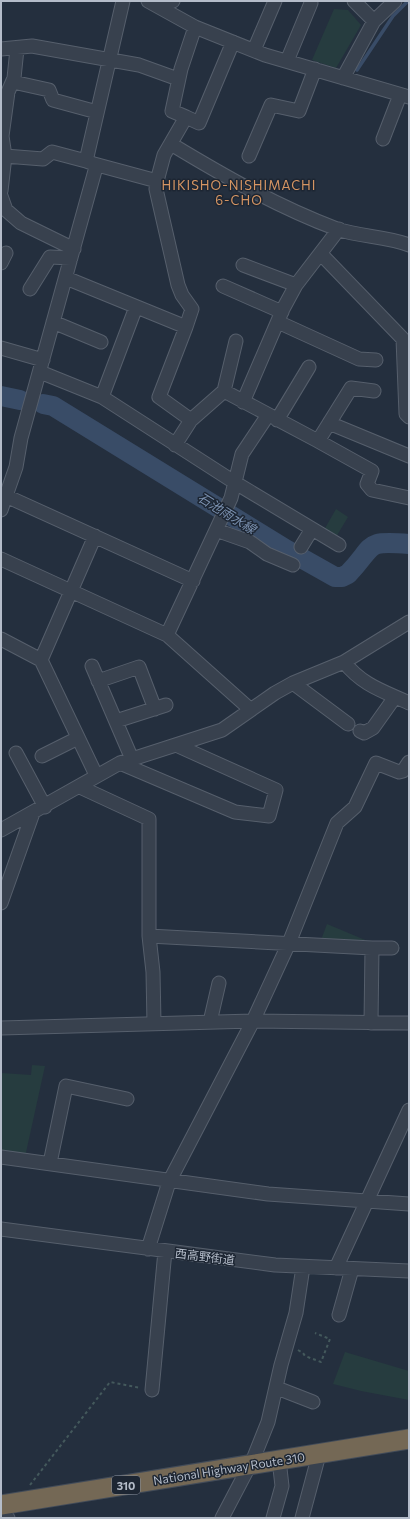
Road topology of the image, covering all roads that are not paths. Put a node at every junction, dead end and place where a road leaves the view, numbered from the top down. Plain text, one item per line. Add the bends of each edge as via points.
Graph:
1 (123, 1) edge
2 (174, 1) edge
3 (275, 1) edge
4 (354, 1) edge
5 (395, 1) edge
6 (311, 3) dead end
7 (154, 4) edge
8 (374, 21) junction
9 (195, 27) junction
10 (233, 42) junction
11 (1, 49) edge
12 (17, 49) junction
13 (254, 50) junction
14 (110, 60) junction
15 (287, 61) junction
16 (316, 70) junction
17 (343, 78) junction
18 (178, 79) junction
19 (13, 80) junction
20 (405, 96) edge
21 (97, 112) junction
22 (186, 117) junction
23 (383, 139) dead end
24 (171, 144) junction
25 (4, 156) junction
26 (249, 156) dead end
27 (90, 162) junction
28 (157, 181) junction
29 (1, 191) edge
30 (1, 196) edge
31 (339, 229) junction
32 (409, 245) edge
33 (72, 254) junction
34 (321, 254) junction
35 (242, 264) dead end
36 (66, 278) junction
37 (296, 285) junction
38 (223, 286) dead end
39 (30, 290) dead end
40 (136, 307) junction
41 (280, 317) junction
42 (53, 322) junction
43 (186, 327) junction
44 (236, 341) dead end
45 (101, 342) dead end
46 (1, 348) edge
47 (407, 355) edge
48 (376, 360) dead end
49 (41, 366) junction
50 (309, 366) dead end
51 (224, 391) junction
52 (374, 391) dead end
53 (407, 393) edge
54 (102, 397) junction
55 (243, 402) junction
56 (409, 417) edge
57 (273, 418) junction
58 (191, 420) junction
59 (329, 423) junction
60 (318, 441) junction
61 (175, 445) junction
62 (409, 456) edge
63 (234, 482) junction
64 (4, 492) edge
65 (409, 498) edge
66 (1, 510) edge
67 (312, 529) junction
68 (216, 530) junction
69 (95, 536) junction
70 (340, 545) dead end
71 (301, 547) dead end
72 (1, 559) edge
73 (293, 565) dead end
74 (193, 581) junction
75 (72, 591) junction
76 (409, 622) edge
77 (167, 635) junction
78 (1, 640) edge
79 (41, 660) junction
80 (344, 662) junction
81 (92, 666) dead end
82 (98, 681) junction
83 (293, 683) junction
84 (395, 697) junction
85 (409, 703) edge
86 (251, 710) junction
87 (116, 721) junction
88 (348, 724) dead end
89 (360, 731) dead end
90 (78, 738) junction
91 (176, 745) junction
92 (16, 753) dead end
93 (42, 756) dead end
94 (126, 761) junction
95 (409, 762) edge
96 (96, 775) junction
97 (80, 787) junction
98 (39, 810) junction
99 (1, 830) edge
100 (1, 903) edge
101 (149, 936) junction
102 (288, 943) junction
103 (372, 948) junction
104 (392, 948) dead end
105 (220, 983) dead end
106 (253, 1021) junction
107 (210, 1022) junction
108 (154, 1023) junction
109 (371, 1023) junction
110 (409, 1023) edge
111 (1, 1028) edge
112 (127, 1099) dead end
113 (409, 1110) edge
114 (1, 1157) edge
115 (50, 1163) junction
116 (169, 1182) junction
117 (366, 1202) junction
118 (409, 1204) edge
119 (1, 1229) edge
120 (148, 1249) junction
121 (165, 1251) junction
122 (303, 1267) junction
123 (336, 1268) junction
124 (352, 1269) junction
125 (409, 1271) edge
126 (339, 1315) dead end
127 (276, 1389) junction
128 (152, 1390) road end
129 (313, 1402) dead end
130 (409, 1439) edge
131 (317, 1454) junction
132 (279, 1460) junction
133 (250, 1465) junction
134 (9, 1508) edge
135 (1, 1514) edge
136 (222, 1518) edge
137 (273, 1518) edge
138 (302, 1518) edge

1 - 14 street
2 - 7 street
3 - 13 street
4 - 8 street
5 - 8 street
6 - 15 street
7 - 9 street
8 - 17 street
9 - 10 street
9 - 18 street
10 - 13 street
10 - 22 street via 199,123
11 - 12 street
12 - 14 street via 32,46
12 - 19 street
13 - 15 street
14 - 18 street via 139,65
14 - 21 street
15 - 16 street
16 - 17 street
16 - 26 street via 299,111 271,105
17 - 20 street
18 - 22 street via 172,111
19 - 21 street via 49,90 53,100
19 - 25 street via 8,92 2,136
20 - 23 street
21 - 27 street
22 - 24 street
24 - 28 street via 164,155
24 - 31 street via 234,181
25 - 27 street via 43,159 52,152
25 - 29 street
27 - 28 street
27 - 33 street via 96,168
28 - 43 street via 156,189 178,285 192,309
30 - 33 street via 6,210 21,223
31 - 32 street
31 - 34 street
33 - 36 street
33 - 39 street via 50,257
34 - 37 street
34 - 47 street via 404,339
35 - 37 street
36 - 40 street
36 - 42 street
37 - 41 street
38 - 41 street
40 - 43 street
40 - 54 street
41 - 48 street via 359,359
41 - 55 street
42 - 45 street
42 - 49 street
43 - 58 street via 159,397
44 - 51 street
46 - 49 street
47 - 53 street
49 - 54 street
49 - 64 street via 21,438 16,467
50 - 57 street
51 - 55 street
51 - 58 street
52 - 59 street via 351,388
53 - 56 street via 406,414
54 - 61 street
55 - 57 street
57 - 60 street
57 - 63 street via 242,454
58 - 61 street
59 - 60 street
59 - 62 street
60 - 65 street via 372,471 367,484 372,490
61 - 63 street
63 - 67 street
63 - 68 street via 231,498
64 - 66 street
64 - 69 street
67 - 70 street
67 - 71 street
68 - 73 street via 250,542 267,554
68 - 74 street
69 - 74 street
69 - 75 street
72 - 75 street
74 - 77 street
75 - 77 street
75 - 79 street
76 - 80 street
77 - 86 street
78 - 79 street
79 - 90 street
80 - 83 street
80 - 84 street via 351,672 372,687
81 - 82 street
82 - 87 street
82 - 87 street via 139,667 160,707
83 - 86 street
83 - 88 street
84 - 85 street
84 - 89 street via 373,728 364,733
86 - 91 street via 222,730
87 - 94 street
90 - 93 street
90 - 96 street
91 - 94 street
91 - 94 street via 276,790 269,816 235,812
92 - 98 street
94 - 96 street
95 - 102 street via 403,771 399,772 376,763 372,767 355,807 338,823
96 - 97 street
97 - 98 street
97 - 101 street via 149,819
98 - 99 street
98 - 100 street
101 - 102 street
101 - 108 street
102 - 103 street
102 - 106 street
103 - 104 street
103 - 109 street
105 - 107 street
106 - 107 street
106 - 109 street
106 - 116 street
107 - 108 street
108 - 111 street
109 - 110 street
112 - 115 street via 66,1086
113 - 117 street
114 - 115 street
115 - 116 street
116 - 117 street
116 - 120 street
117 - 118 street
117 - 123 street
119 - 120 street, 西高野街道
120 - 121 street, 西高野街道
121 - 122 street, 西高野街道
121 - 128 street
122 - 123 street, 西高野街道
122 - 127 street via 296,1313
123 - 124 street, 西高野街道
124 - 125 street, 西高野街道
124 - 126 street
127 - 129 street
127 - 133 street via 268,1422
130 - 131 highway, National Highway Route 310 / 310
131 - 132 highway, National Highway Route 310 / 310
131 - 138 street
132 - 133 highway, National Highway Route 310 / 310
132 - 137 street via 282,1486
133 - 134 highway, National Highway Route 310 / 310
133 - 136 street
134 - 135 street

